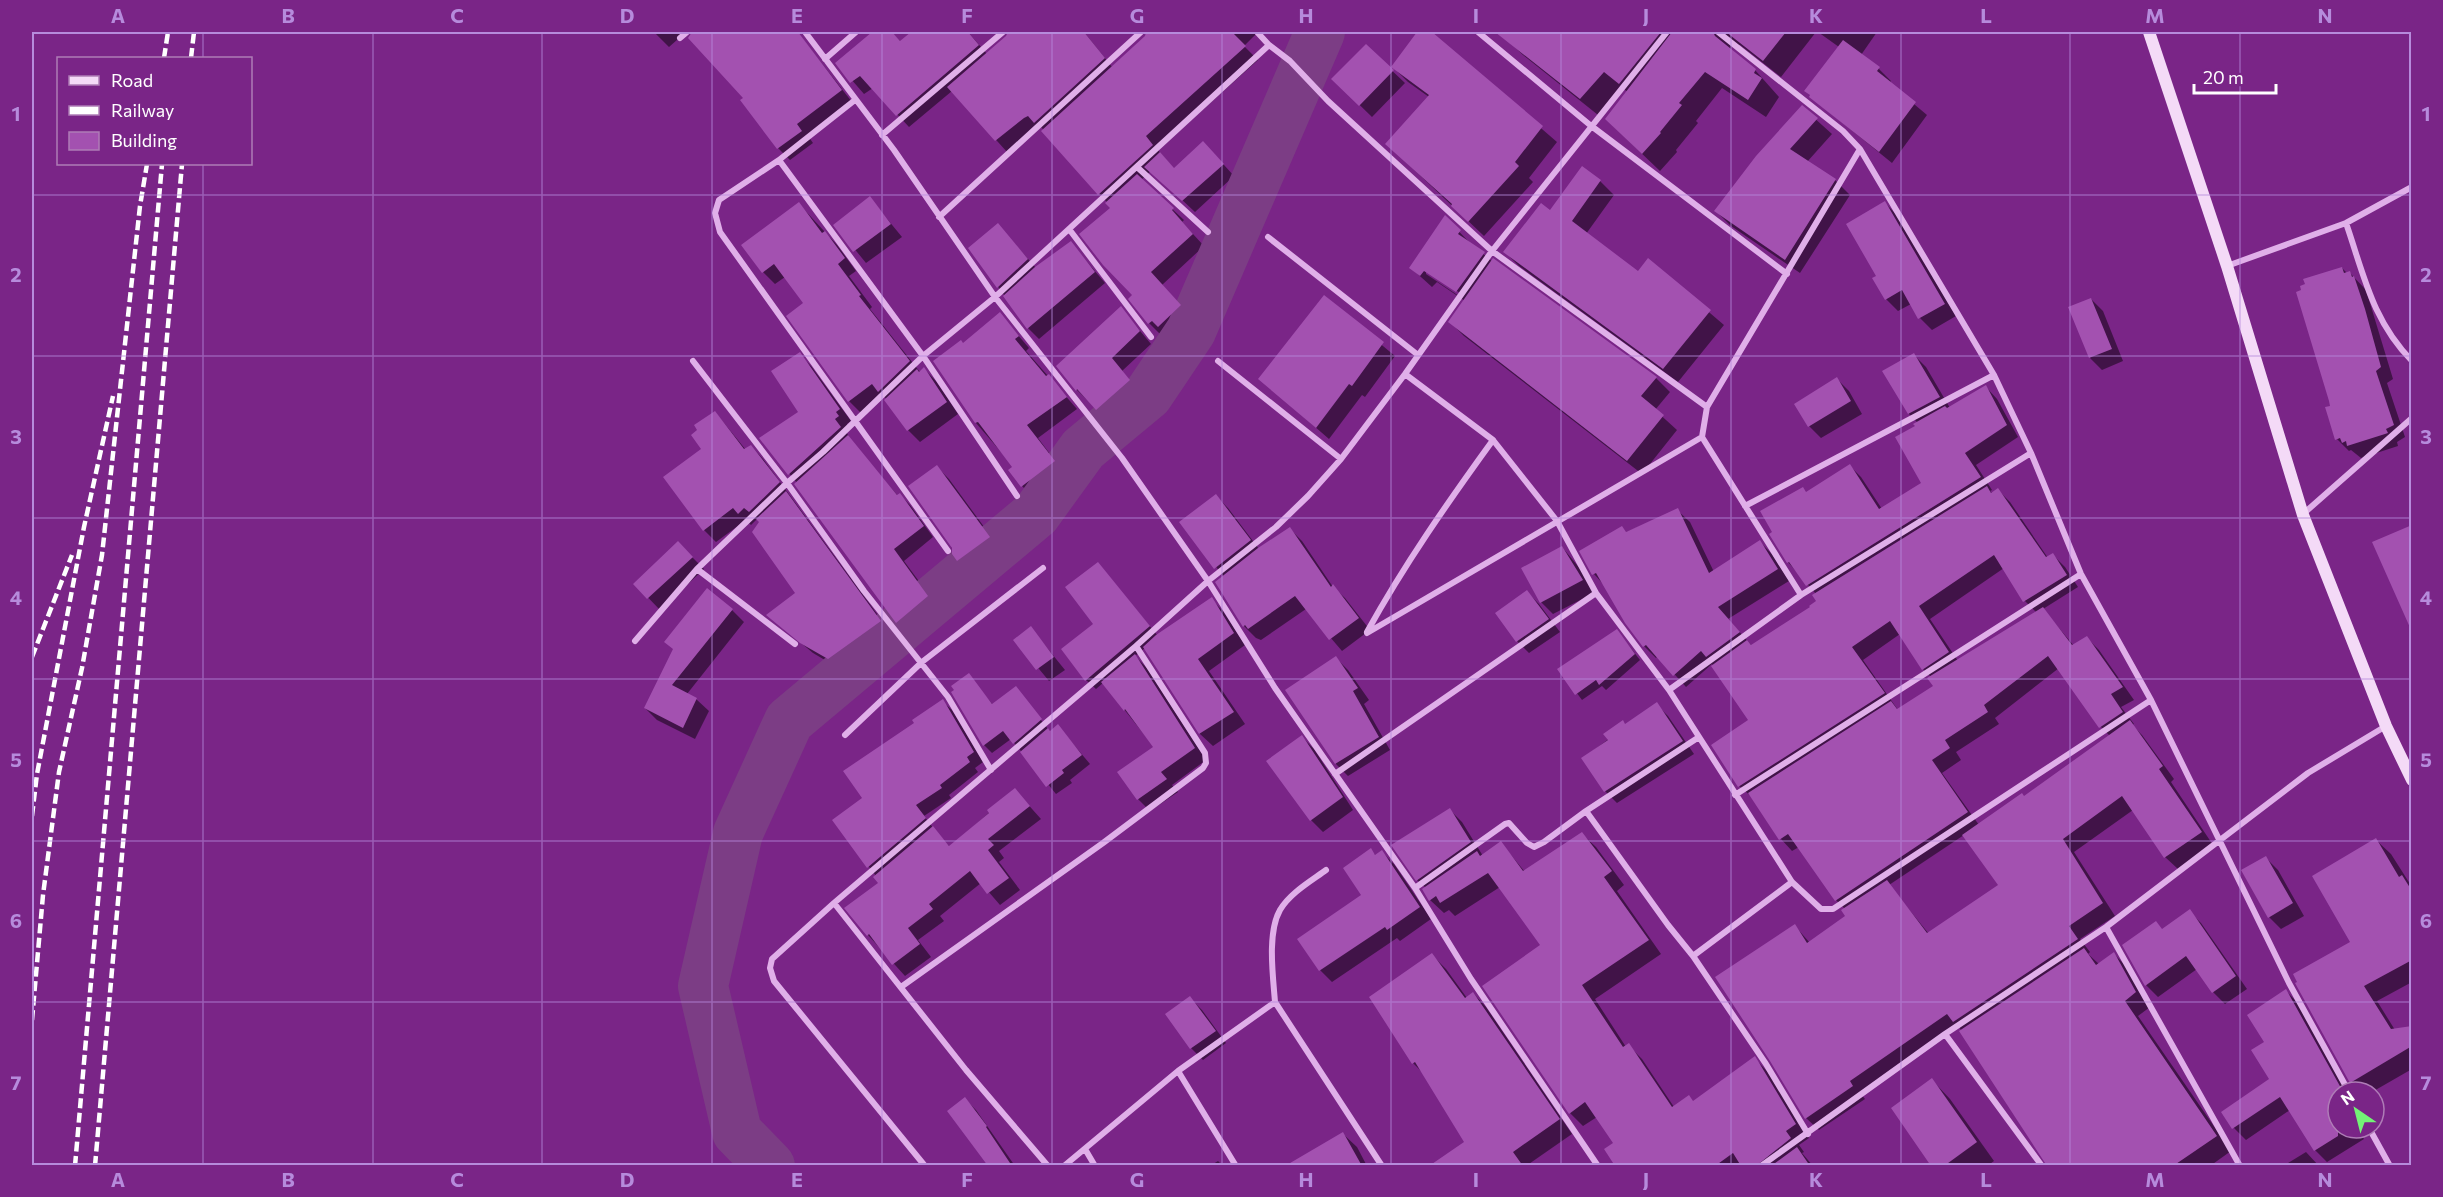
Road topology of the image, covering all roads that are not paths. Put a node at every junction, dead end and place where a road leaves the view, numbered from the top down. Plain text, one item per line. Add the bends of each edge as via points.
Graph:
1 (687, 32) edge
2 (805, 32) edge
3 (856, 32) edge
4 (1003, 32) edge
5 (1141, 32) edge
6 (1257, 32) edge
7 (1478, 32) edge
8 (1667, 32) edge
9 (1718, 32) edge
10 (2149, 32) edge
11 (680, 38) dead end
12 (1269, 45) junction
13 (825, 59) junction
14 (855, 100) junction
15 (1590, 125) junction
16 (882, 135) junction
17 (1860, 149) junction
18 (779, 160) junction
19 (1137, 167) junction
20 (2411, 187) edge
21 (939, 217) junction
22 (2346, 223) junction
23 (1069, 229) junction
24 (1208, 232) dead end
25 (1268, 237) dead end
26 (1492, 251) junction
27 (2227, 266) junction
28 (1787, 274) junction
29 (995, 297) junction
30 (1151, 337) dead end
31 (1418, 355) junction
32 (923, 356) junction
33 (693, 361) dead end
34 (1218, 361) dead end
35 (2412, 361) edge
36 (1405, 374) junction
37 (1994, 375) junction
38 (1707, 407) junction
39 (2412, 418) edge
40 (856, 420) junction
41 (1702, 437) junction
42 (1493, 440) junction
43 (2031, 453) junction
44 (1341, 459) junction
45 (786, 483) junction
46 (1017, 496) dead end
47 (1745, 506) junction
48 (2303, 514) junction
49 (1557, 521) junction
50 (948, 551) dead end
51 (1043, 568) dead end
52 (698, 569) junction
53 (2081, 574) junction
54 (1208, 581) junction
55 (1596, 593) junction
56 (1801, 595) junction
57 (635, 641) dead end
58 (795, 644) dead end
59 (1136, 646) junction
60 (922, 662) junction
61 (1669, 690) junction
62 (2151, 700) junction
63 (2386, 726) junction
64 (845, 735) dead end
65 (1699, 737) junction
66 (991, 770) junction
67 (1335, 774) junction
68 (2412, 780) edge
69 (1735, 795) junction
70 (1586, 811) junction
71 (2221, 841) junction
72 (1326, 870) dead end
73 (1792, 882) junction
74 (1415, 888) junction
75 (834, 903) junction
76 (2106, 927) junction
77 (1693, 956) junction
78 (901, 987) junction
79 (1275, 1002) junction
80 (1945, 1034) junction
81 (1178, 1071) junction
82 (2342, 1080) edge
83 (1808, 1134) junction
84 (2376, 1140) edge
85 (1085, 1149) junction
86 (925, 1166) edge
87 (1048, 1166) edge
88 (1064, 1166) edge
89 (1095, 1166) edge
90 (1236, 1166) edge
91 (1382, 1166) edge
92 (1598, 1166) edge
93 (1761, 1166) edge
94 (2042, 1166) edge
95 (2240, 1166) edge
96 (2390, 1166) edge

1 - 11 street
2 - 13 street
3 - 13 street
4 - 16 street
5 - 21 street
6 - 12 street
7 - 15 street
8 - 15 street
9 - 17 street via 1843,130
10 - 27 main road
12 - 19 street
12 - 26 street
13 - 14 street
14 - 16 street
14 - 18 street
15 - 26 street
15 - 28 street
16 - 21 street
17 - 28 street
17 - 37 street
18 - 32 street
18 - 40 street via 719,200 714,213 720,232
19 - 23 street
19 - 24 street
20 - 22 street
21 - 29 street
22 - 27 street
22 - 35 street via 2378,315 2394,343
23 - 29 street
23 - 30 street
25 - 31 street
26 - 31 street
26 - 38 street
27 - 48 main road
28 - 38 street
29 - 32 street
29 - 54 street via 1087,411
31 - 36 street
32 - 40 street
32 - 46 street
33 - 45 street
34 - 44 street
36 - 42 street
36 - 44 street
37 - 43 street
37 - 47 street
38 - 41 street
39 - 48 street
40 - 45 street
40 - 50 street
41 - 47 street
41 - 49 street
42 - 49 street
42 - 49 street via 1427,535 1367,633
43 - 53 street
43 - 56 street
44 - 54 street via 1276,527
45 - 52 street
45 - 60 street via 864,591
47 - 56 street
48 - 63 main road
49 - 55 street
51 - 60 street
52 - 57 street
52 - 58 street
53 - 62 street
53 - 69 street
54 - 59 street
54 - 67 street
55 - 61 street
55 - 67 street
56 - 61 street
59 - 66 street
59 - 78 street via 1205,753 1206,763 1200,772
60 - 64 street
60 - 66 street via 948,697
61 - 65 street
62 - 71 street
62 - 73 street via 1833,909 1821,909
63 - 68 main road
63 - 71 street via 2308,773
65 - 69 street
65 - 70 street
66 - 75 street
67 - 74 street
69 - 73 street
70 - 74 street via 1534,847 1509,823 1505,824
70 - 77 street
71 - 76 street
71 - 82 street via 2289,983
72 - 79 street via 1290,898 1276,919 1272,952
73 - 77 street
74 - 92 street via 1471,979
75 - 78 street
75 - 86 street via 772,960 774,981
76 - 80 street
76 - 95 street
77 - 83 street
78 - 87 street
79 - 81 street
79 - 91 street
80 - 83 street
80 - 94 street
81 - 85 street
81 - 90 street
83 - 93 street
84 - 96 street
85 - 88 street
85 - 89 street

